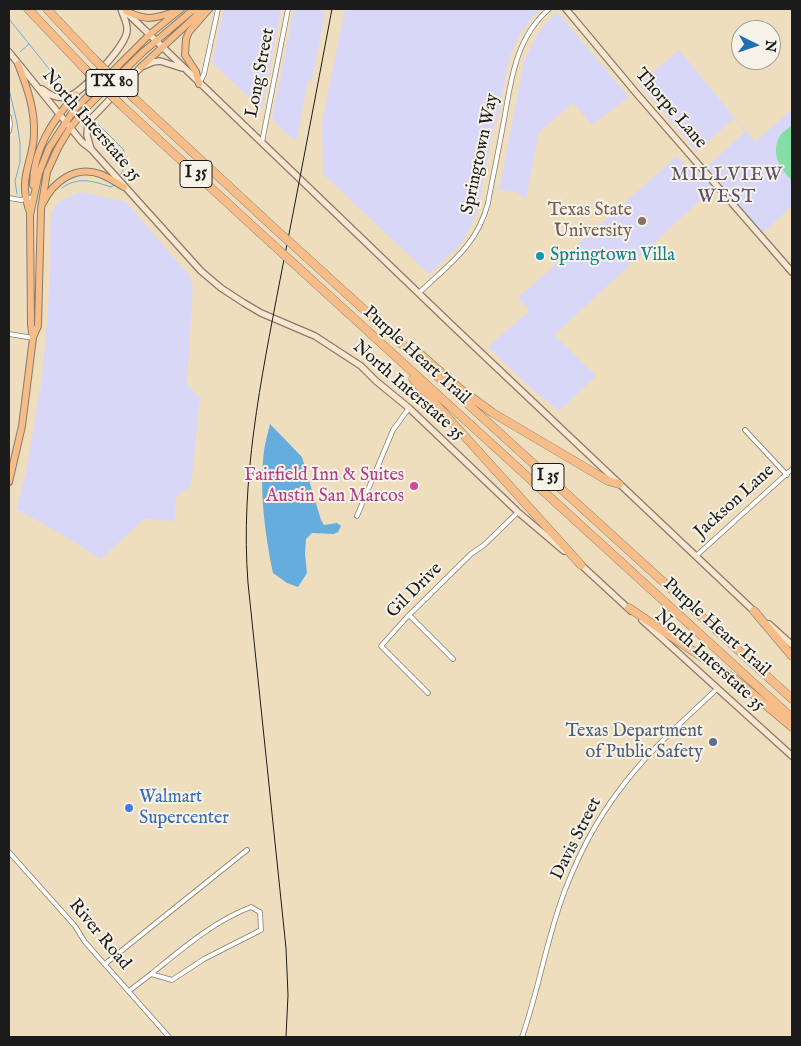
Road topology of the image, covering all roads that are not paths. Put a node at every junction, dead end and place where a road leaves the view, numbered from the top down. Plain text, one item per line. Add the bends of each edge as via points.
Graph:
1 (28, 9) edge
2 (47, 9) edge
3 (53, 9) edge
4 (180, 9) edge
5 (194, 9) edge
6 (201, 9) edge
7 (208, 9) edge
8 (218, 9) edge
9 (288, 9) edge
10 (549, 9) edge
11 (566, 9) edge
12 (123, 10) edge
13 (66, 30) junction
14 (150, 34) junction
15 (157, 40) junction
16 (163, 46) junction
17 (9, 52) edge
18 (18, 64) junction
19 (141, 67) junction
20 (184, 68) junction
21 (199, 84) junction
22 (36, 85) junction
23 (76, 94) junction
24 (59, 114) junction
25 (9, 117) edge
26 (65, 121) junction
27 (70, 128) junction
28 (9, 131) edge
29 (262, 142) junction
30 (91, 149) junction
31 (124, 188) junction
32 (34, 197) junction
33 (9, 198) edge
34 (26, 199) junction
35 (41, 209) junction
36 (30, 215) junction
37 (792, 272) edge
38 (40, 278) junction
39 (419, 293) junction
40 (376, 320) junction
41 (9, 334) edge
42 (33, 338) junction
43 (394, 356) junction
44 (409, 408) junction
45 (746, 430) dead end
46 (792, 470) edge
47 (787, 474) junction
48 (9, 482) edge
49 (619, 484) junction
50 (518, 512) junction
51 (357, 516) dead end
52 (696, 556) junction
53 (581, 565) junction
54 (629, 608) junction
55 (754, 611) junction
56 (409, 615) junction
57 (792, 646) edge
58 (792, 656) edge
59 (453, 659) dead end
60 (718, 688) junction
61 (428, 693) dead end
62 (792, 699) edge
63 (792, 718) edge
64 (792, 726) edge
65 (792, 756) edge
66 (247, 850) dead end
67 (9, 852) edge
68 (105, 964) junction
69 (151, 974) junction
70 (129, 991) junction
71 (169, 1037) edge
72 (522, 1037) edge

1 - 43 highway, Purple Heart Trail / I 35, bridge via 121,105
2 - 13 highway, Purple Heart Trail / I 35
3 - 13 highway
4 - 12 main road via 151,19
4 - 14 main road, TX 80
5 - 15 main road, TX 80
6 - 16 main road
7 - 21 main road via 186,39 185,54
8 - 21 street
9 - 29 street, Long Street
10 - 39 street, Springtown Way via 537,20 520,47 482,222 472,242
11 - 37 main road, Thorpe Lane
12 - 14 main road
12 - 23 main road via 128,30 119,51
13 - 40 highway, Purple Heart Trail / I 35, bridge via 136,100
14 - 15 main road
14 - 26 main road, TX 80
15 - 16 main road
15 - 27 main road, TX 80 via 89,105
16 - 19 main road
16 - 20 main road
17 - 18 main road, North Interstate 35
18 - 22 main road, North Interstate 35
18 - 34 main road via 34,119 33,146 25,182
19 - 20 main road via 160,61
19 - 30 main road via 88,122
20 - 21 main road
21 - 29 main road
22 - 23 main road via 58,98
22 - 24 main road, North Interstate 35
23 - 24 main road
24 - 26 main road, North Interstate 35
24 - 32 main road via 37,158
25 - 28 street
26 - 27 main road, North Interstate 35
26 - 32 main road, TX 80 via 42,162
27 - 30 main road, North Interstate 35
27 - 35 main road, TX 80 via 47,172
29 - 39 main road
30 - 31 main road, North Interstate 35
31 - 35 main road via 101,174 80,173 54,185
31 - 44 main road, North Interstate 35 via 201,271 221,288 261,313 315,336 344,354
32 - 34 street
32 - 36 main road, TX 80
32 - 38 main road
33 - 34 street
34 - 36 main road
35 - 38 main road, TX 80
36 - 42 main road, TX 80
38 - 42 main road, TX 80 via 38,326
39 - 49 main road
40 - 49 highway via 493,414 608,481
40 - 62 highway, Purple Heart Trail / I 35
41 - 42 street
42 - 48 main road, TX 80 via 22,426
43 - 53 highway
43 - 63 highway, Purple Heart Trail / I 35
44 - 50 main road, North Interstate 35
44 - 51 street via 393,430
45 - 47 street
46 - 47 street, Jackson Lane
47 - 52 street, Jackson Lane
49 - 52 main road
50 - 53 main road, North Interstate 35
50 - 56 street, Gil Drive
52 - 55 main road
53 - 54 main road, North Interstate 35
54 - 60 main road, North Interstate 35
54 - 64 highway via 731,676
55 - 57 main road
55 - 58 highway
56 - 59 street
56 - 61 street, Gil Drive via 381,646
60 - 65 main road, North Interstate 35
60 - 72 street, Davis Street via 647,756 598,821 566,885
66 - 68 street
67 - 68 street, River Road
68 - 70 street, River Road
69 - 69 street via 172,980 204,959 261,930 260,912 251,907 237,912
69 - 70 street
70 - 71 street, River Road

